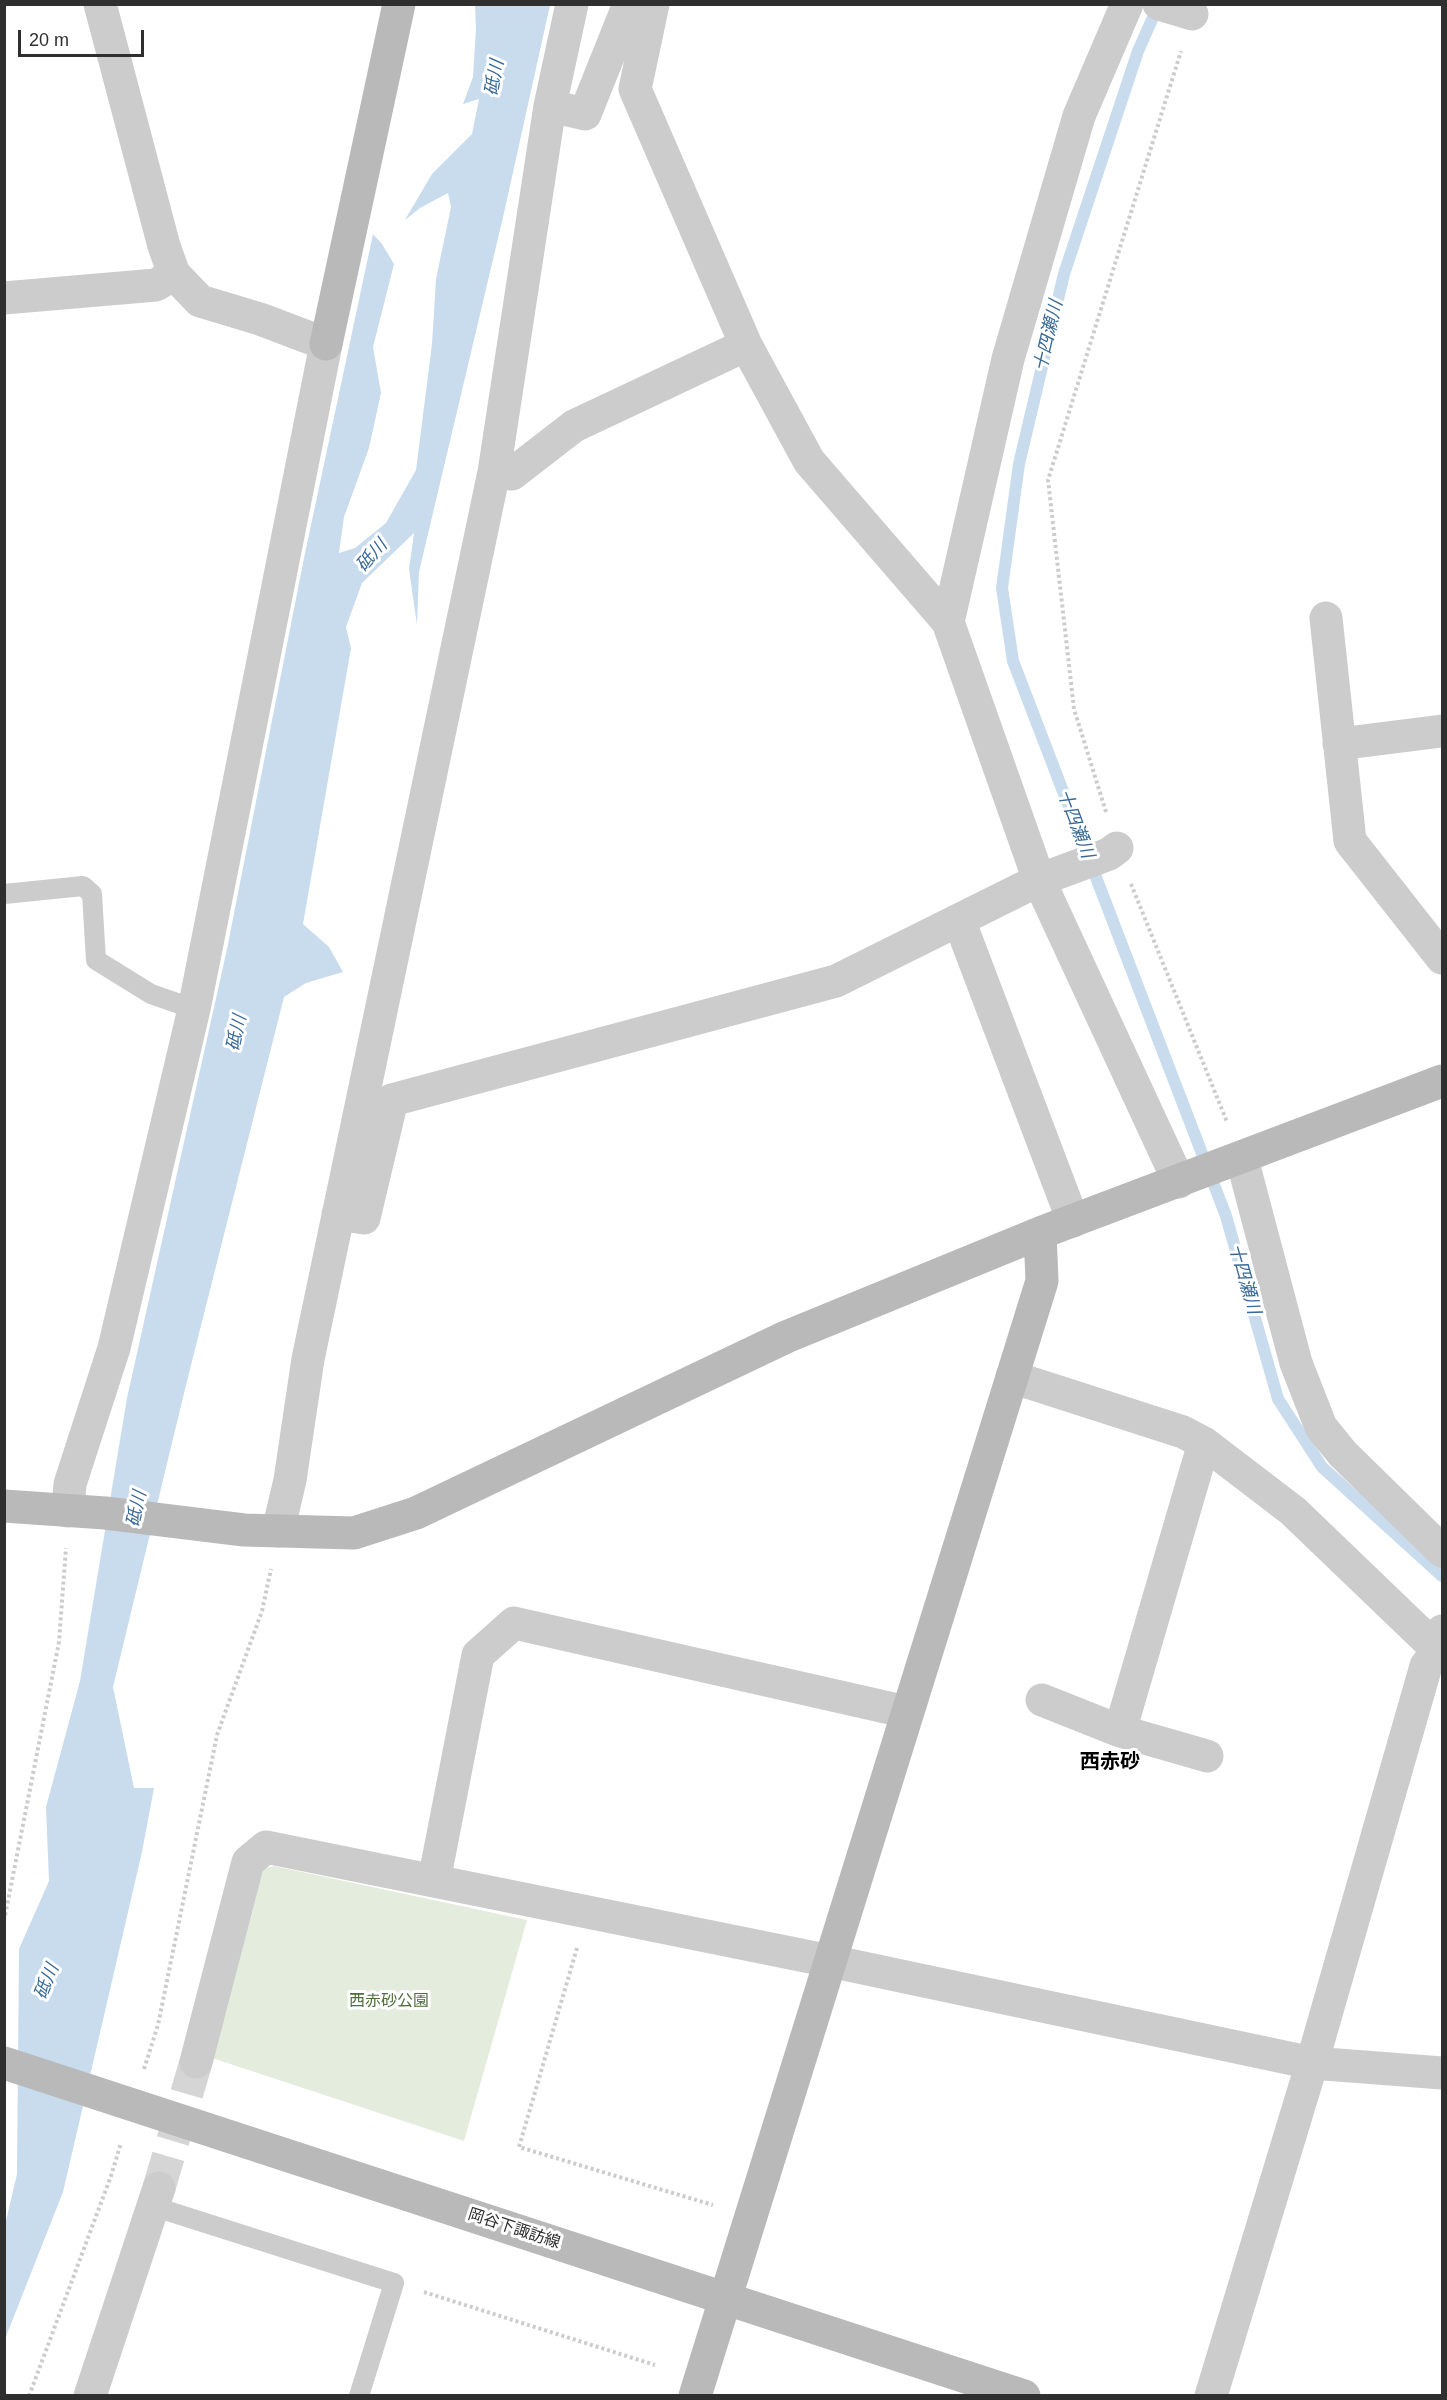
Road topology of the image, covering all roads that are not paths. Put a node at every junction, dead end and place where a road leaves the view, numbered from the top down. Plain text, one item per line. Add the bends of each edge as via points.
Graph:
1 (100, 4) edge
2 (399, 4) edge
3 (572, 4) edge
4 (629, 4) edge
5 (653, 4) edge
6 (1127, 4) edge
7 (550, 106) junction
8 (174, 274) junction
9 (4, 298) edge
10 (326, 344) junction
11 (746, 345) junction
12 (494, 472) junction
13 (1326, 618) dead end
14 (948, 622) junction
15 (1443, 731) edge
16 (1340, 744) junction
17 (1113, 851) road end
18 (1044, 879) junction
19 (4, 894) edge
20 (959, 920) junction
21 (1443, 958) edge
22 (194, 1009) junction
23 (1443, 1081) edge
24 (1238, 1160) junction
25 (1182, 1180) junction
26 (338, 1214) junction
27 (1073, 1221) junction
28 (1041, 1233) junction
29 (1012, 1377) junction
30 (1204, 1443) junction
31 (4, 1506) edge
32 (68, 1511) junction
33 (278, 1531) junction
34 (1443, 1551) edge
35 (1441, 1642) edge
36 (1042, 1700) dead end
37 (907, 1712) junction
38 (1120, 1731) junction
39 (1207, 1756) dead end
40 (434, 1881) junction
41 (830, 1961) junction
42 (196, 2062) tunnel mouth
43 (4, 2063) edge
44 (1312, 2063) junction
45 (1443, 2073) edge
46 (155, 2197) joint
47 (726, 2297) junction
48 (90, 2396) edge
49 (359, 2396) edge
50 (695, 2396) edge
51 (1024, 2396) edge
52 (1211, 2396) edge

1 - 8 street
2 - 10 street
3 - 7 street
4 - 7 street via 585,114
5 - 11 street via 635,89
6 - 14 street via 1079,116 1008,359
7 - 12 street
8 - 9 street via 156,285
8 - 10 street via 200,301
10 - 22 street
11 - 12 street via 574,426 512,474
11 - 14 street via 809,461
12 - 26 street
13 - 16 street
14 - 18 street
15 - 16 street
16 - 21 street via 1350,841
17 - 18 street
18 - 20 street
18 - 25 street
19 - 22 lane via 83,886 92,894 96,960 152,994
20 - 26 street via 836,981 392,1100 364,1218
20 - 27 street
22 - 32 street via 114,1348 70,1484
23 - 24 street
24 - 25 street
24 - 34 street via 1296,1363 1321,1427 1342,1454
25 - 27 street
26 - 33 street
27 - 28 street
28 - 29 street via 1042,1281
28 - 33 street via 786,1337 416,1513 354,1533
29 - 30 street via 1184,1432
29 - 37 street
30 - 35 street via 1293,1511
30 - 38 street
31 - 32 street
32 - 33 street
35 - 44 street via 1425,1666
36 - 38 street
37 - 40 street via 514,1623 478,1654
37 - 41 street
38 - 39 street
40 - 41 street
40 - 42 street via 266,1847 248,1862
41 - 44 street
41 - 47 street
43 - 47 street, 岡谷下諏訪線
44 - 45 street
44 - 52 street
46 - 48 street
46 - 49 lane via 394,2283
47 - 50 street
47 - 51 street, 岡谷下諏訪線

